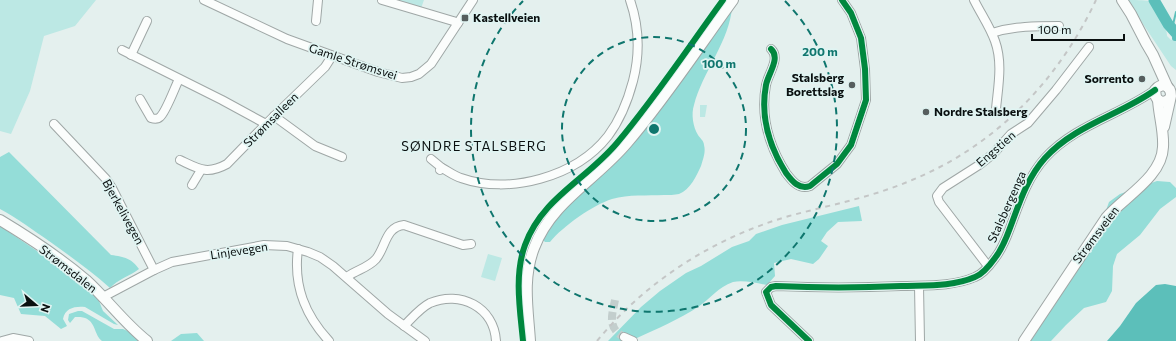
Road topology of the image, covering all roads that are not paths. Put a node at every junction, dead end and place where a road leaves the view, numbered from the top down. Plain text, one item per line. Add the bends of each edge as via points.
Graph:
1 (204, 0) edge
2 (225, 0) edge
3 (318, 0) edge
4 (382, 0) edge
5 (473, 0) edge
6 (630, 0) edge
7 (733, 0) edge
8 (842, 0) edge
9 (974, 0) edge
10 (1122, 0) edge
11 (222, 8) junction
12 (147, 21) dead end
13 (316, 21) dead end
14 (458, 23) junction
15 (1059, 26) dead end
16 (992, 33) junction
17 (1089, 47) dead end
18 (770, 49) dead end
19 (122, 50) dead end
20 (131, 55) junction
21 (332, 56) junction
22 (179, 78) junction
23 (1166, 93) edge
24 (140, 99) dead end
25 (996, 109) dead end
26 (274, 116) junction
27 (54, 124) dead end
28 (266, 124) junction
29 (342, 157) dead end
30 (431, 159) dead end
31 (180, 160) dead end
32 (201, 170) junction
33 (192, 184) dead end
34 (0, 220) edge
35 (471, 244) dead end
36 (298, 249) junction
37 (988, 266) junction
38 (154, 270) junction
39 (347, 277) junction
40 (919, 286) junction
41 (103, 297) junction
42 (404, 326) junction
43 (624, 338) dead end
44 (2, 341) edge
45 (29, 341) edge
46 (147, 341) edge
47 (330, 341) edge
48 (425, 341) edge
49 (496, 341) edge
50 (530, 341) edge
51 (632, 341) edge
52 (809, 341) edge
53 (920, 341) edge
54 (1024, 341) edge

1 - 11 street, Gamle Strømsvei
2 - 11 street
3 - 13 street
4 - 14 street
5 - 14 street, Gamle Strømsvei
6 - 30 street via 636,22 636,70 620,117 595,150 561,171 524,183 480,183 460,178 441,169
7 - 50 main road via 628,142 565,201 545,225 533,250 527,273 526,296
8 - 18 street via 860,38 866,100 851,144 837,164 805,188 797,186 788,175 773,150 766,131 766,85 776,57
9 - 16 street
10 - 23 main road, Strømsveien via 1153,55
11 - 21 street, Gamle Strømsvei via 287,39
12 - 20 street
14 - 21 street, Gamle Strømsvei via 431,64 411,77 391,76
15 - 16 street via 1006,28
16 - 25 street via 1000,62
17 - 37 street, Engstien via 1028,123 1011,134 979,165 943,188 937,196
19 - 20 street
20 - 22 street
21 - 26 street, Strømsalleen via 325,67
22 - 24 street via 159,118 150,118
22 - 28 street
23 - 37 street, Stalsbergenga via 1141,100 1074,134 1045,158 1031,177 1003,244
23 - 54 main road, Strømsveien via 1162,154 1155,170 1106,218
26 - 28 street, Strømsalleen
26 - 29 street via 315,146
27 - 38 street, Bjerkelivegen via 106,179
28 - 32 street, Strømsalleen via 227,164 220,168
31 - 32 street
32 - 33 street
34 - 41 main road, Strømsdalen via 75,272
35 - 39 street via 463,245 404,224 399,225 385,239 375,260
36 - 38 street, Linjevegen via 278,245 257,246 183,260
36 - 39 street, Linjevegen via 320,257
36 - 47 street via 302,301 317,327
37 - 40 street, Stalsbergenga via 977,276 962,281
38 - 41 street, Linjevegen
39 - 42 street, Linjevegen
40 - 52 street, Stalsbergenga via 771,287 766,292 771,305
40 - 53 street
41 - 46 main road, Strømsdalen
42 - 48 street, Linjevegen
42 - 49 street via 428,304 443,298 456,298 470,302 484,312 494,328
43 - 51 street
44 - 45 street via 13,338

